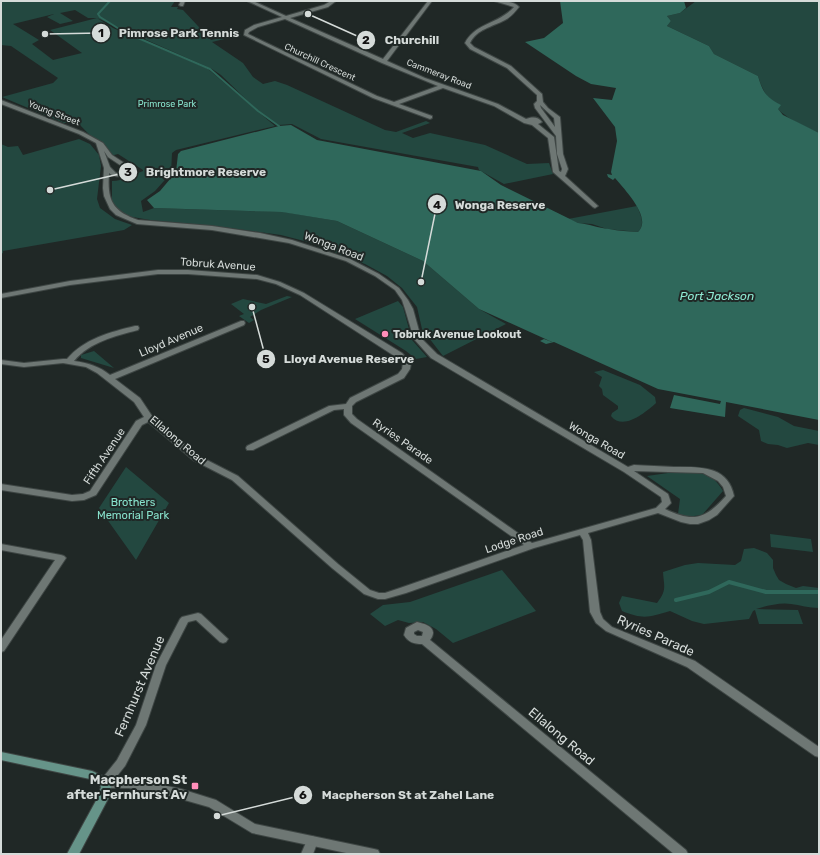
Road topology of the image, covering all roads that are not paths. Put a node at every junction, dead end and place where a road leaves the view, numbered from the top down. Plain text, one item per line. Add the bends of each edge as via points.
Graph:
1 (249, 1) edge
2 (334, 1) edge
3 (430, 1) edge
4 (496, 1) edge
5 (286, 17) junction
6 (384, 62) junction
7 (443, 86) junction
8 (540, 102) junction
9 (1, 103) edge
10 (393, 104) junction
11 (430, 118) dead end
12 (539, 121) junction
13 (558, 135) junction
14 (98, 144) junction
15 (107, 168) junction
16 (562, 176) junction
17 (595, 206) dead end
18 (1, 296) edge
19 (241, 323) dead end
20 (135, 328) dead end
21 (70, 361) junction
22 (1, 362) edge
23 (110, 378) junction
24 (348, 406) junction
25 (149, 418) junction
26 (250, 448) dead end
27 (628, 470) junction
28 (1, 487) edge
29 (659, 510) junction
30 (582, 531) junction
31 (531, 546) junction
32 (1, 547) edge
33 (378, 596) joint
34 (223, 639) dead end
35 (424, 640) dead end
36 (1, 648) edge
37 (819, 753) edge
38 (1, 756) edge
39 (105, 783) junction
40 (312, 841) junction
41 (73, 854) edge
42 (307, 854) edge
43 (374, 854) edge
44 (682, 854) edge

1 - 5 street, Cammeray Road
2 - 5 street via 328,6
3 - 6 street
4 - 8 street via 517,7 508,17 483,28 467,43 510,67 540,95
5 - 6 street, Cammeray Road
5 - 10 street, Churchill Crescent via 250,28 246,34
6 - 7 street, Cammeray Road
7 - 10 street
7 - 12 street, Cammeray Road via 496,105 512,114
8 - 12 street via 537,104
8 - 13 street via 557,117
9 - 14 street, Young Street via 81,133
10 - 11 street, Churchill Crescent
12 - 13 street
12 - 16 street via 551,137 556,172
13 - 16 street via 565,170
14 - 15 street
14 - 15 street, Young Street via 101,144 110,156 133,171 115,175
15 - 27 street, Wonga Road via 106,198 110,208 130,220 212,228 290,241 348,260 377,275 397,290 405,300 418,339 434,356
16 - 17 street
18 - 24 street, Tobruk Avenue via 158,272 234,274 267,279 322,305 399,355 406,363 406,369 401,376 354,400
19 - 23 street, Lloyd Avenue
20 - 21 street via 82,347
21 - 22 street, Ellalong Road via 24,365
21 - 23 street, Ellalong Road via 100,370
23 - 25 street, Ellalong Road via 137,400
24 - 26 street via 332,408
24 - 31 street, Ryries Parade via 348,415 354,421
25 - 28 street, Fifth Avenue via 139,423 93,492 84,497 72,498
25 - 33 street, Ellalong Road via 196,458 235,478 335,566 367,592
27 - 29 street, Wonga Road via 665,496 667,503
27 - 29 street via 704,470 717,476 730,493 717,512 705,520 681,519
29 - 30 street, Lodge Road
30 - 31 street, Lodge Road
30 - 37 street, Ryries Parade via 587,540 594,612 599,621 609,629 691,664
31 - 33 street, Lodge Road via 403,591
32 - 36 street via 61,558
34 - 39 street, Fernhurst Avenue via 198,616 185,619 161,665 141,725 121,763
35 - 44 street, Ellalong Road
38 - 39 main road via 92,775
39 - 40 street via 128,783 181,794 219,806 252,828
39 - 41 main road via 103,797
40 - 42 street
40 - 43 street

